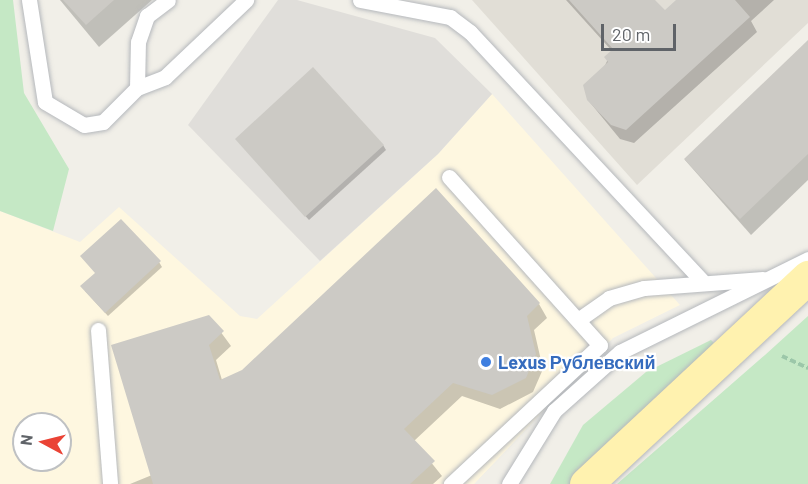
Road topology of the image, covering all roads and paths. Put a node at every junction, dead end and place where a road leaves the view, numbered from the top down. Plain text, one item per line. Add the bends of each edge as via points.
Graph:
1 (29, 0) edge
2 (168, 0) edge
3 (246, 0) edge
4 (360, 0) edge
5 (137, 88) junction
6 (449, 177) dead end
7 (808, 259) edge
8 (808, 277) edge
9 (766, 278) junction
10 (702, 281) junction
11 (578, 320) junction
12 (98, 330) dead end
13 (782, 356) dead end
14 (808, 368) edge
15 (111, 484) edge
16 (451, 484) edge
17 (509, 484) edge
18 (586, 484) edge

1 - 5 lane via 45,102 64,118 84,125 103,122
2 - 5 lane via 147,16 138,42
3 - 5 lane via 165,77
4 - 10 lane via 450,17 471,32
6 - 11 lane
7 - 9 lane
8 - 18 main road
9 - 10 lane
9 - 17 lane via 620,352 596,371 554,411
10 - 11 lane via 609,298
11 - 16 lane via 600,345
12 - 15 lane
13 - 14 path

